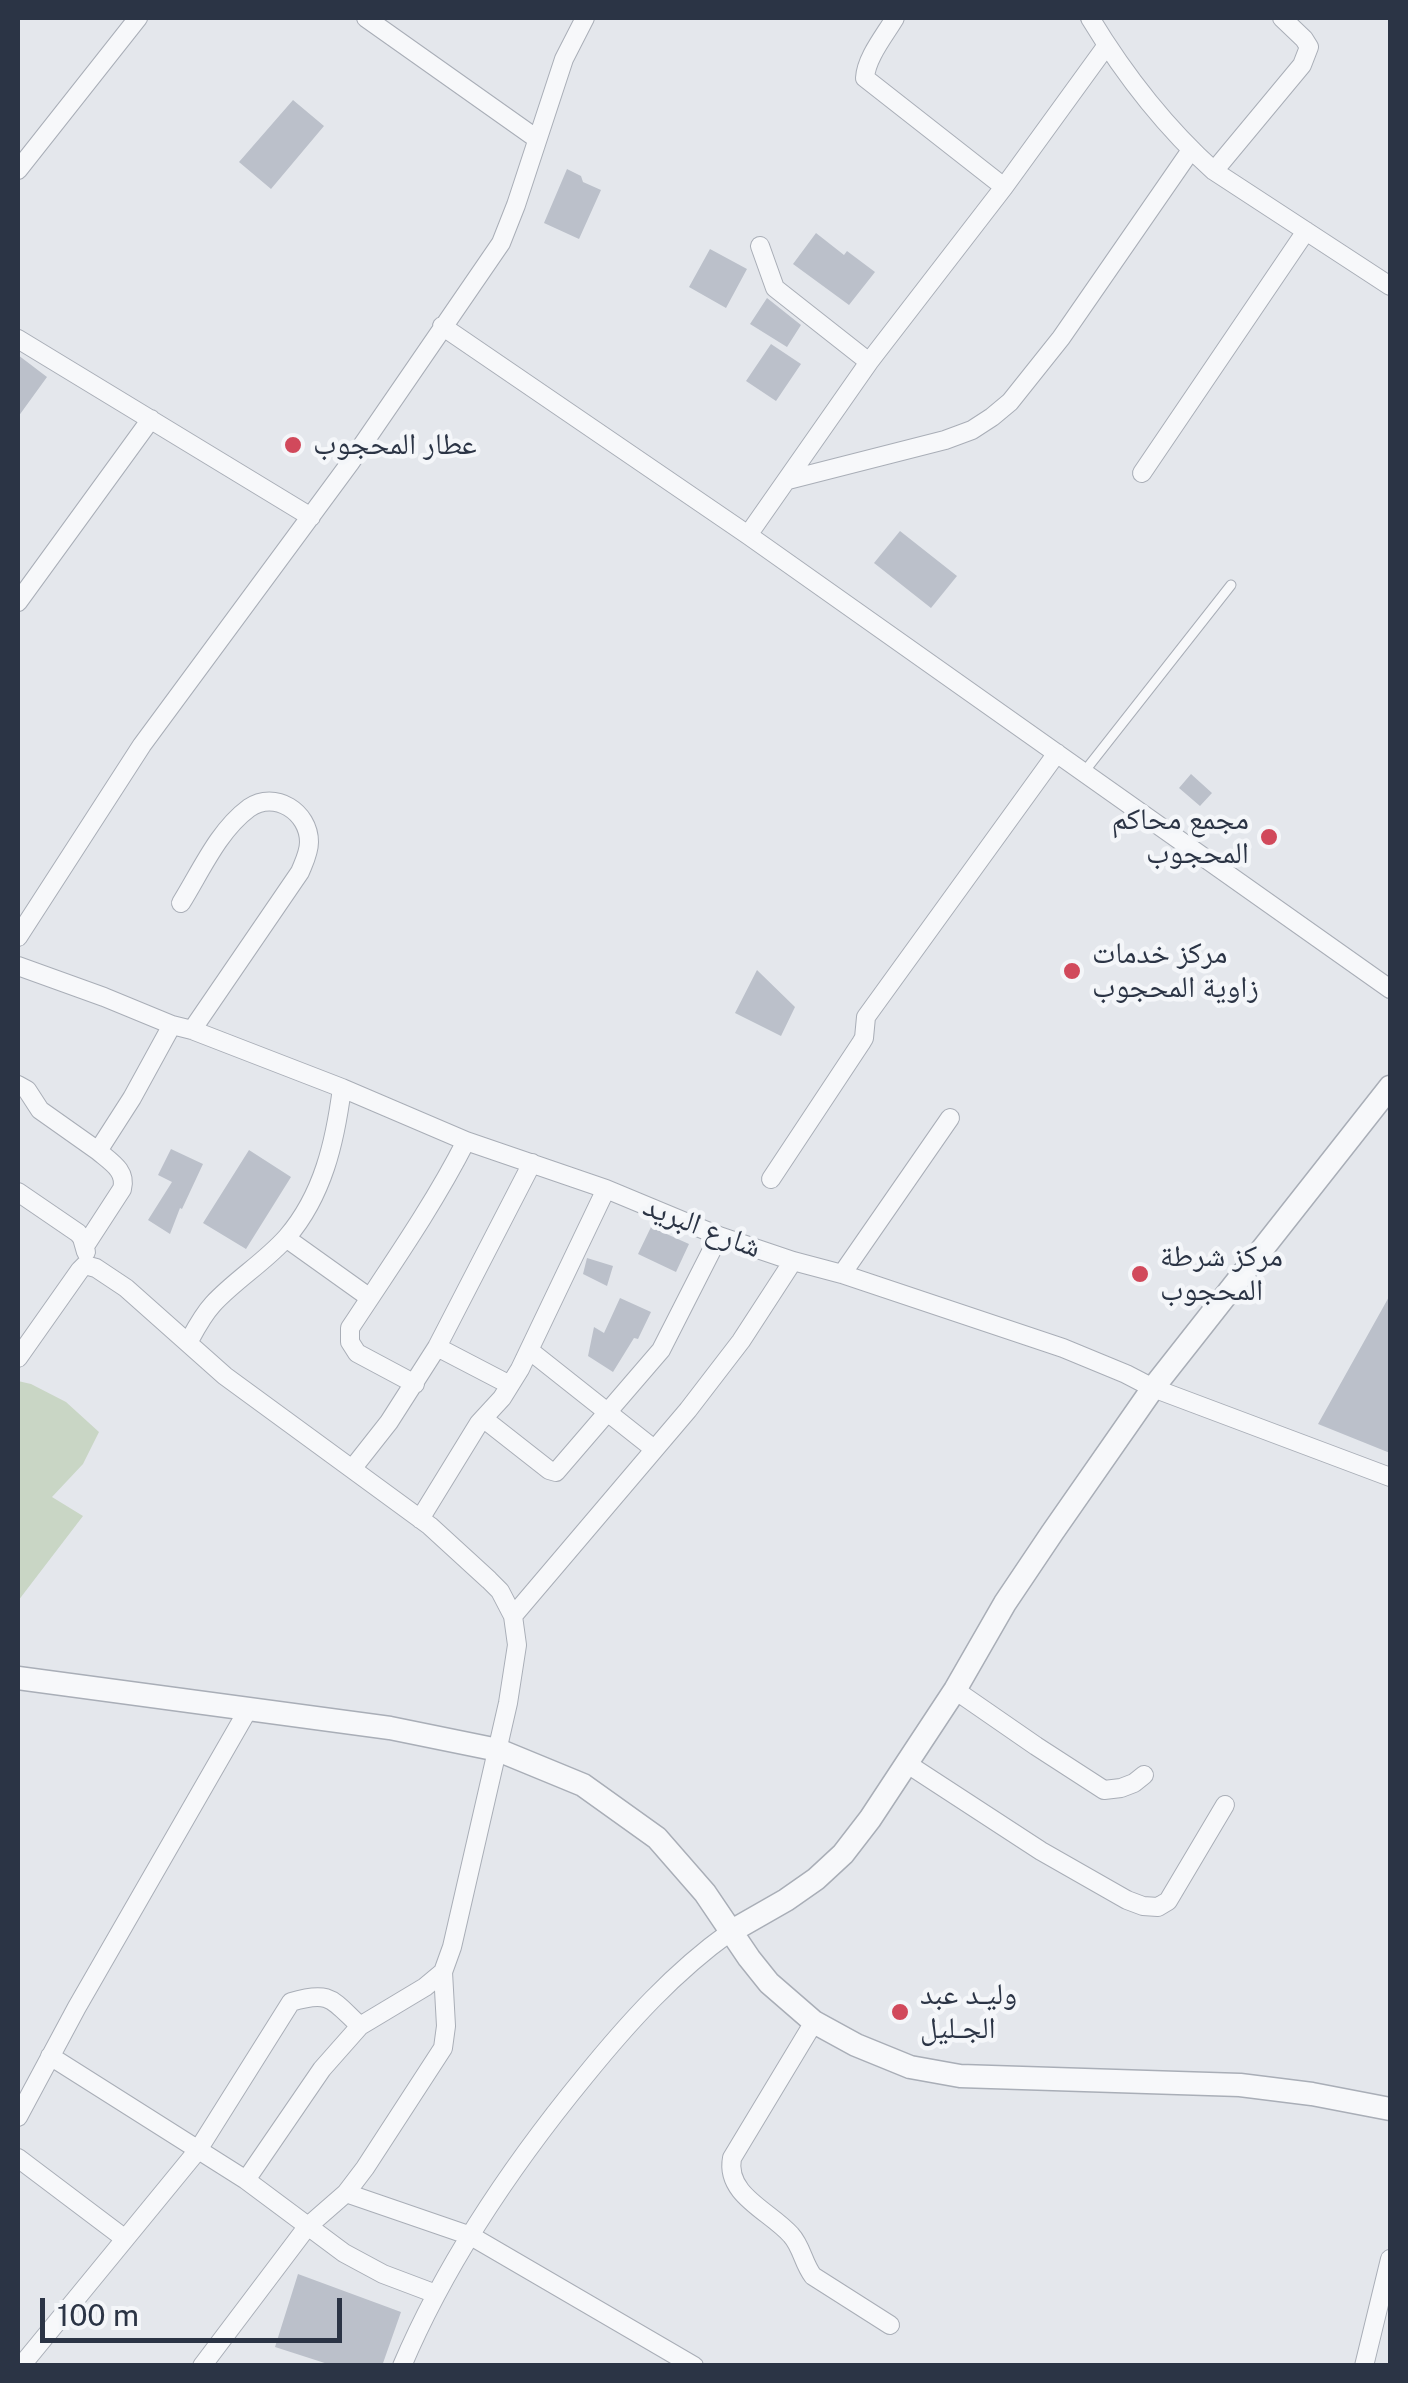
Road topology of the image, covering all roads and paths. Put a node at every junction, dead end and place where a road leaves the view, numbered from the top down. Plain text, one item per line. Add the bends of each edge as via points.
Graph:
1 (138, 18) edge
2 (366, 18) edge
3 (585, 18) edge
4 (895, 18) edge
5 (1090, 18) edge
6 (1282, 18) edge
7 (1107, 46) junction
8 (537, 139) junction
9 (1191, 150) junction
10 (18, 170) edge
11 (1214, 171) junction
12 (1004, 187) junction
13 (1306, 231) junction
14 (760, 246) dead end
15 (1390, 286) edge
16 (442, 326) junction
17 (18, 339) edge
18 (870, 362) junction
19 (151, 419) junction
20 (1142, 473) dead end
21 (788, 480) junction
22 (311, 516) junction
23 (748, 535) junction
24 (1231, 585) dead end
25 (18, 602) edge
26 (1057, 753) junction
27 (1084, 772) junction
28 (181, 902) dead end
29 (18, 937) edge
30 (18, 966) edge
31 (1390, 988) edge
32 (172, 1025) junction
33 (192, 1030) junction
34 (18, 1085) edge
35 (1390, 1087) edge
36 (342, 1088) junction
37 (950, 1118) dead end
38 (466, 1140) junction
39 (98, 1151) junction
40 (532, 1162) junction
41 (771, 1178) dead end
42 (606, 1189) junction
43 (18, 1192) edge
44 (718, 1236) junction
45 (286, 1238) junction
46 (84, 1246) junction
47 (793, 1261) junction
48 (90, 1265) junction
49 (842, 1274) junction
50 (370, 1298) junction
51 (188, 1343) junction
52 (437, 1348) junction
53 (529, 1350) junction
54 (18, 1358) edge
55 (414, 1384) junction
56 (510, 1386) junction
57 (1153, 1388) junction
58 (607, 1413) junction
59 (484, 1418) junction
60 (654, 1450) junction
61 (352, 1470) junction
62 (1390, 1478) edge
63 (420, 1519) junction
64 (513, 1616) junction
65 (18, 1678) edge
66 (954, 1690) junction
67 (248, 1708) junction
68 (498, 1750) junction
69 (906, 1763) junction
70 (1144, 1775) dead end
71 (1225, 1804) dead end
72 (730, 1932) junction
73 (443, 1972) junction
74 (814, 2022) junction
75 (360, 2026) junction
76 (50, 2056) junction
77 (1390, 2109) edge
78 (18, 2117) edge
79 (198, 2150) junction
80 (18, 2158) edge
81 (246, 2180) junction
82 (346, 2193) junction
83 (308, 2227) junction
84 (471, 2236) junction
85 (124, 2238) junction
86 (1390, 2259) edge
87 (436, 2294) junction
88 (890, 2325) dead end
89 (22, 2366) edge
90 (202, 2366) edge
91 (402, 2366) edge
92 (694, 2366) edge
93 (1364, 2366) edge

1 - 10 street
2 - 8 street
3 - 8 street
4 - 12 street via 866,78
5 - 7 street
6 - 11 street via 1304,38 1306,56
7 - 9 street
7 - 12 street
8 - 16 street via 501,244
9 - 11 street
9 - 21 street via 1061,338 992,417 945,440
11 - 13 street
12 - 18 street
13 - 15 street
13 - 20 street
14 - 18 street via 775,288
16 - 22 street
16 - 23 street
17 - 19 street
18 - 21 street
19 - 22 street
19 - 25 street
21 - 23 street
22 - 29 street via 142,746
23 - 26 street
24 - 27 lane
26 - 27 street
26 - 41 street via 866,1016 864,1038
27 - 31 street
28 - 33 street via 226,831 254,805 282,802 301,818 309,838 300,872
30 - 32 street, شارع البريد
32 - 33 street, شارع البريد
32 - 39 street
33 - 36 street, شارع البريد
34 - 39 street via 40,1110
35 - 57 street
36 - 38 street, شارع البريد
36 - 45 street via 319,1188
37 - 49 street
38 - 40 street, شارع البريد
38 - 50 street
39 - 46 street via 125,1180
40 - 42 street, شارع البريد
40 - 52 street
42 - 44 street, شارع البريد
42 - 53 street
43 - 46 street via 78,1233
44 - 47 street, شارع البريد
44 - 58 street via 662,1350
45 - 50 street
45 - 51 street via 215,1302
46 - 48 street
47 - 49 street, شارع البريد
47 - 60 street via 741,1341
48 - 51 street
48 - 54 street
49 - 57 street, شارع البريد via 1063,1348
50 - 55 street via 350,1328 352,1348
51 - 61 street
52 - 55 street
52 - 56 street
53 - 56 street
53 - 58 street
55 - 61 street
56 - 59 street
57 - 62 street, شارع البريد
57 - 66 street
58 - 59 street via 553,1472
58 - 60 street
59 - 63 street
60 - 64 street
61 - 63 street
63 - 64 street via 490,1580
64 - 68 street via 516,1661
65 - 67 street
66 - 69 street
66 - 70 street via 1104,1790
67 - 68 street
67 - 76 street
68 - 72 street via 584,1784 658,1838
68 - 73 street
69 - 71 street via 1041,1851 1143,1906 1168,1900
69 - 72 street via 843,1854 786,1900
72 - 74 street via 769,1983
72 - 84 street via 653,1997 603,2054 501,2185
73 - 75 street
73 - 82 street via 443,2048
74 - 77 street via 910,2067 960,2076 1240,2085
74 - 88 street via 732,2158 732,2175 790,2234 813,2276
75 - 79 street via 329,1998 291,2002
75 - 81 street
76 - 78 street
76 - 79 street
79 - 81 street
79 - 85 street
80 - 85 street
81 - 83 street
82 - 83 street
82 - 84 street
83 - 87 street via 383,2274
83 - 90 street
84 - 87 street
84 - 92 street
85 - 89 street
86 - 93 street
87 - 91 street

